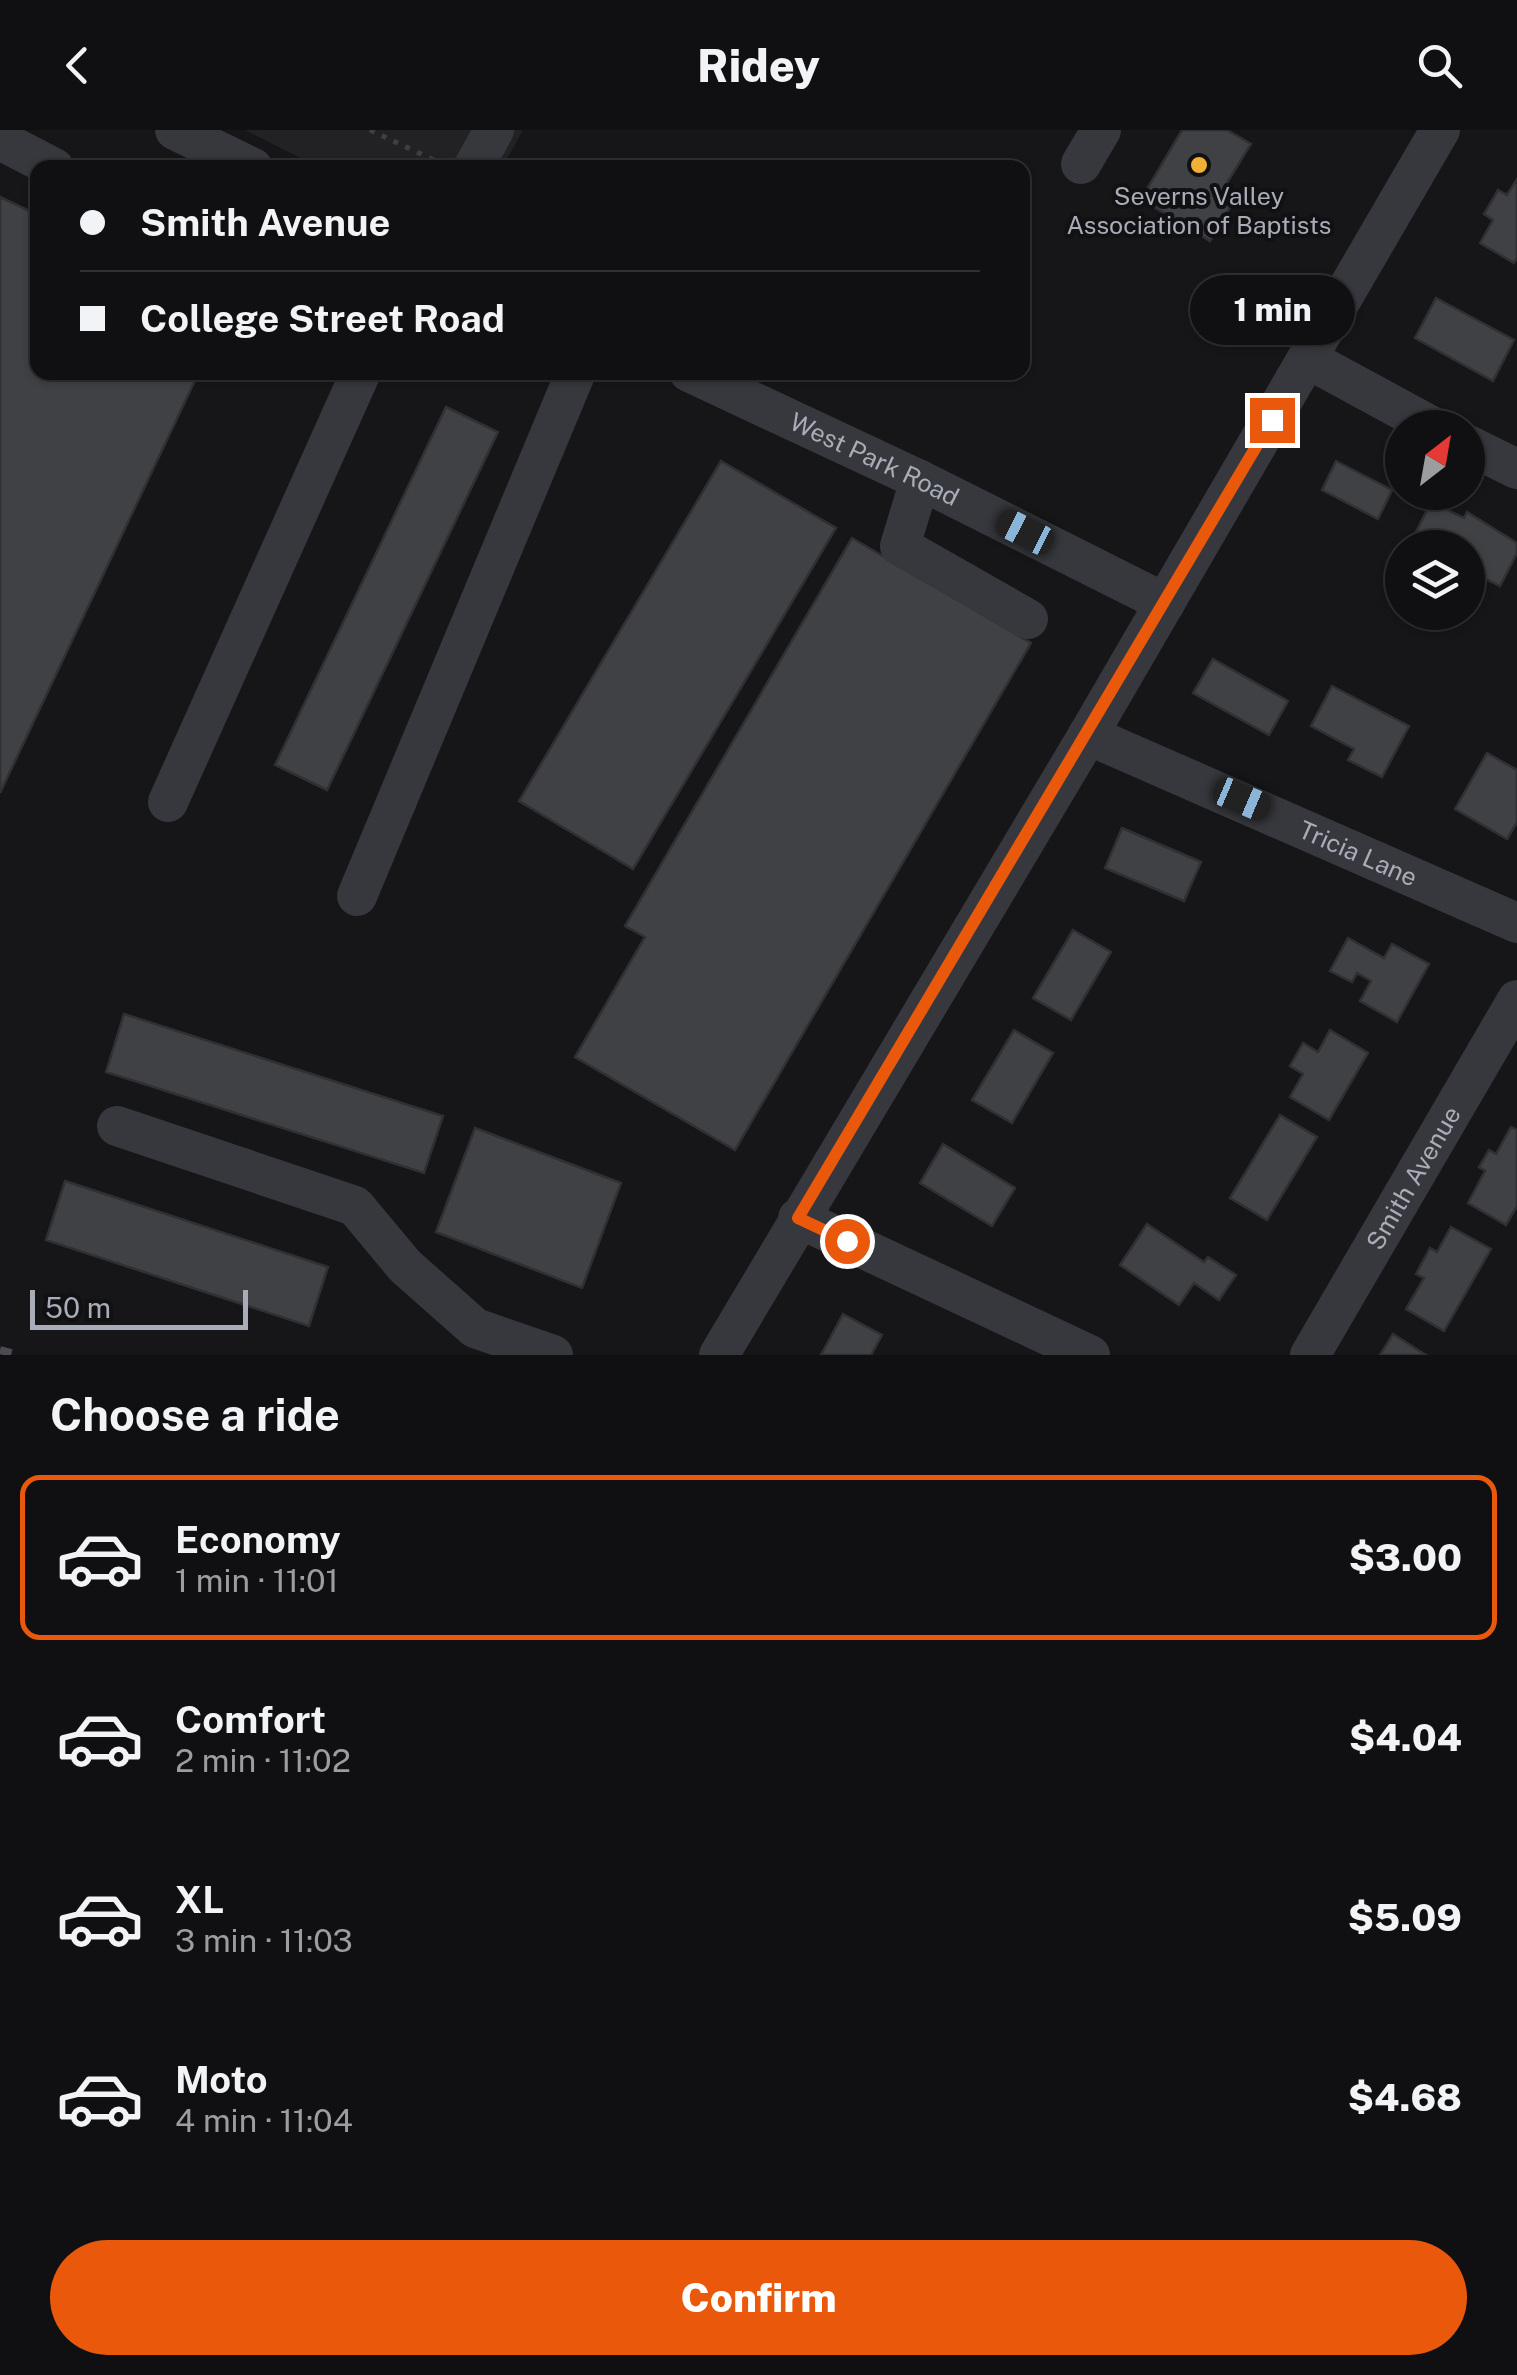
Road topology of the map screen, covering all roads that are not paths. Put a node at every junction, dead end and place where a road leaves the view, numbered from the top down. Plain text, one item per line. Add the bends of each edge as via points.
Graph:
1 (174, 130) edge
2 (494, 130) edge
3 (1440, 130) edge
4 (0, 140) edge
5 (39, 160) edge
6 (236, 160) edge
7 (477, 160) edge
8 (1308, 359) junction
9 (357, 380) edge
10 (573, 380) edge
11 (706, 380) edge
12 (1401, 410) edge
13 (1485, 453) edge
14 (1517, 469) edge
15 (920, 480) junction
16 (1164, 602) junction
17 (1028, 619) dead end
18 (1088, 735) junction
19 (168, 802) dead end
20 (357, 896) dead end
21 (1517, 923) edge
22 (1517, 1000) edge
23 (117, 1126) dead end
24 (798, 1218) junction
25 (553, 1355) edge
26 (719, 1355) edge
27 (1090, 1355) edge
28 (1310, 1355) edge

1 - 6 street
2 - 7 street
3 - 8 street
4 - 5 street
8 - 12 street
8 - 16 street
9 - 19 street
10 - 20 street
11 - 15 street, West Park Road
13 - 14 street
15 - 16 street, West Park Road
15 - 17 street via 900,546
16 - 18 street
18 - 21 street, Tricia Lane
18 - 24 street
22 - 28 street, Smith Avenue
23 - 25 street via 355,1206 406,1266 475,1328
24 - 26 street
24 - 27 street

